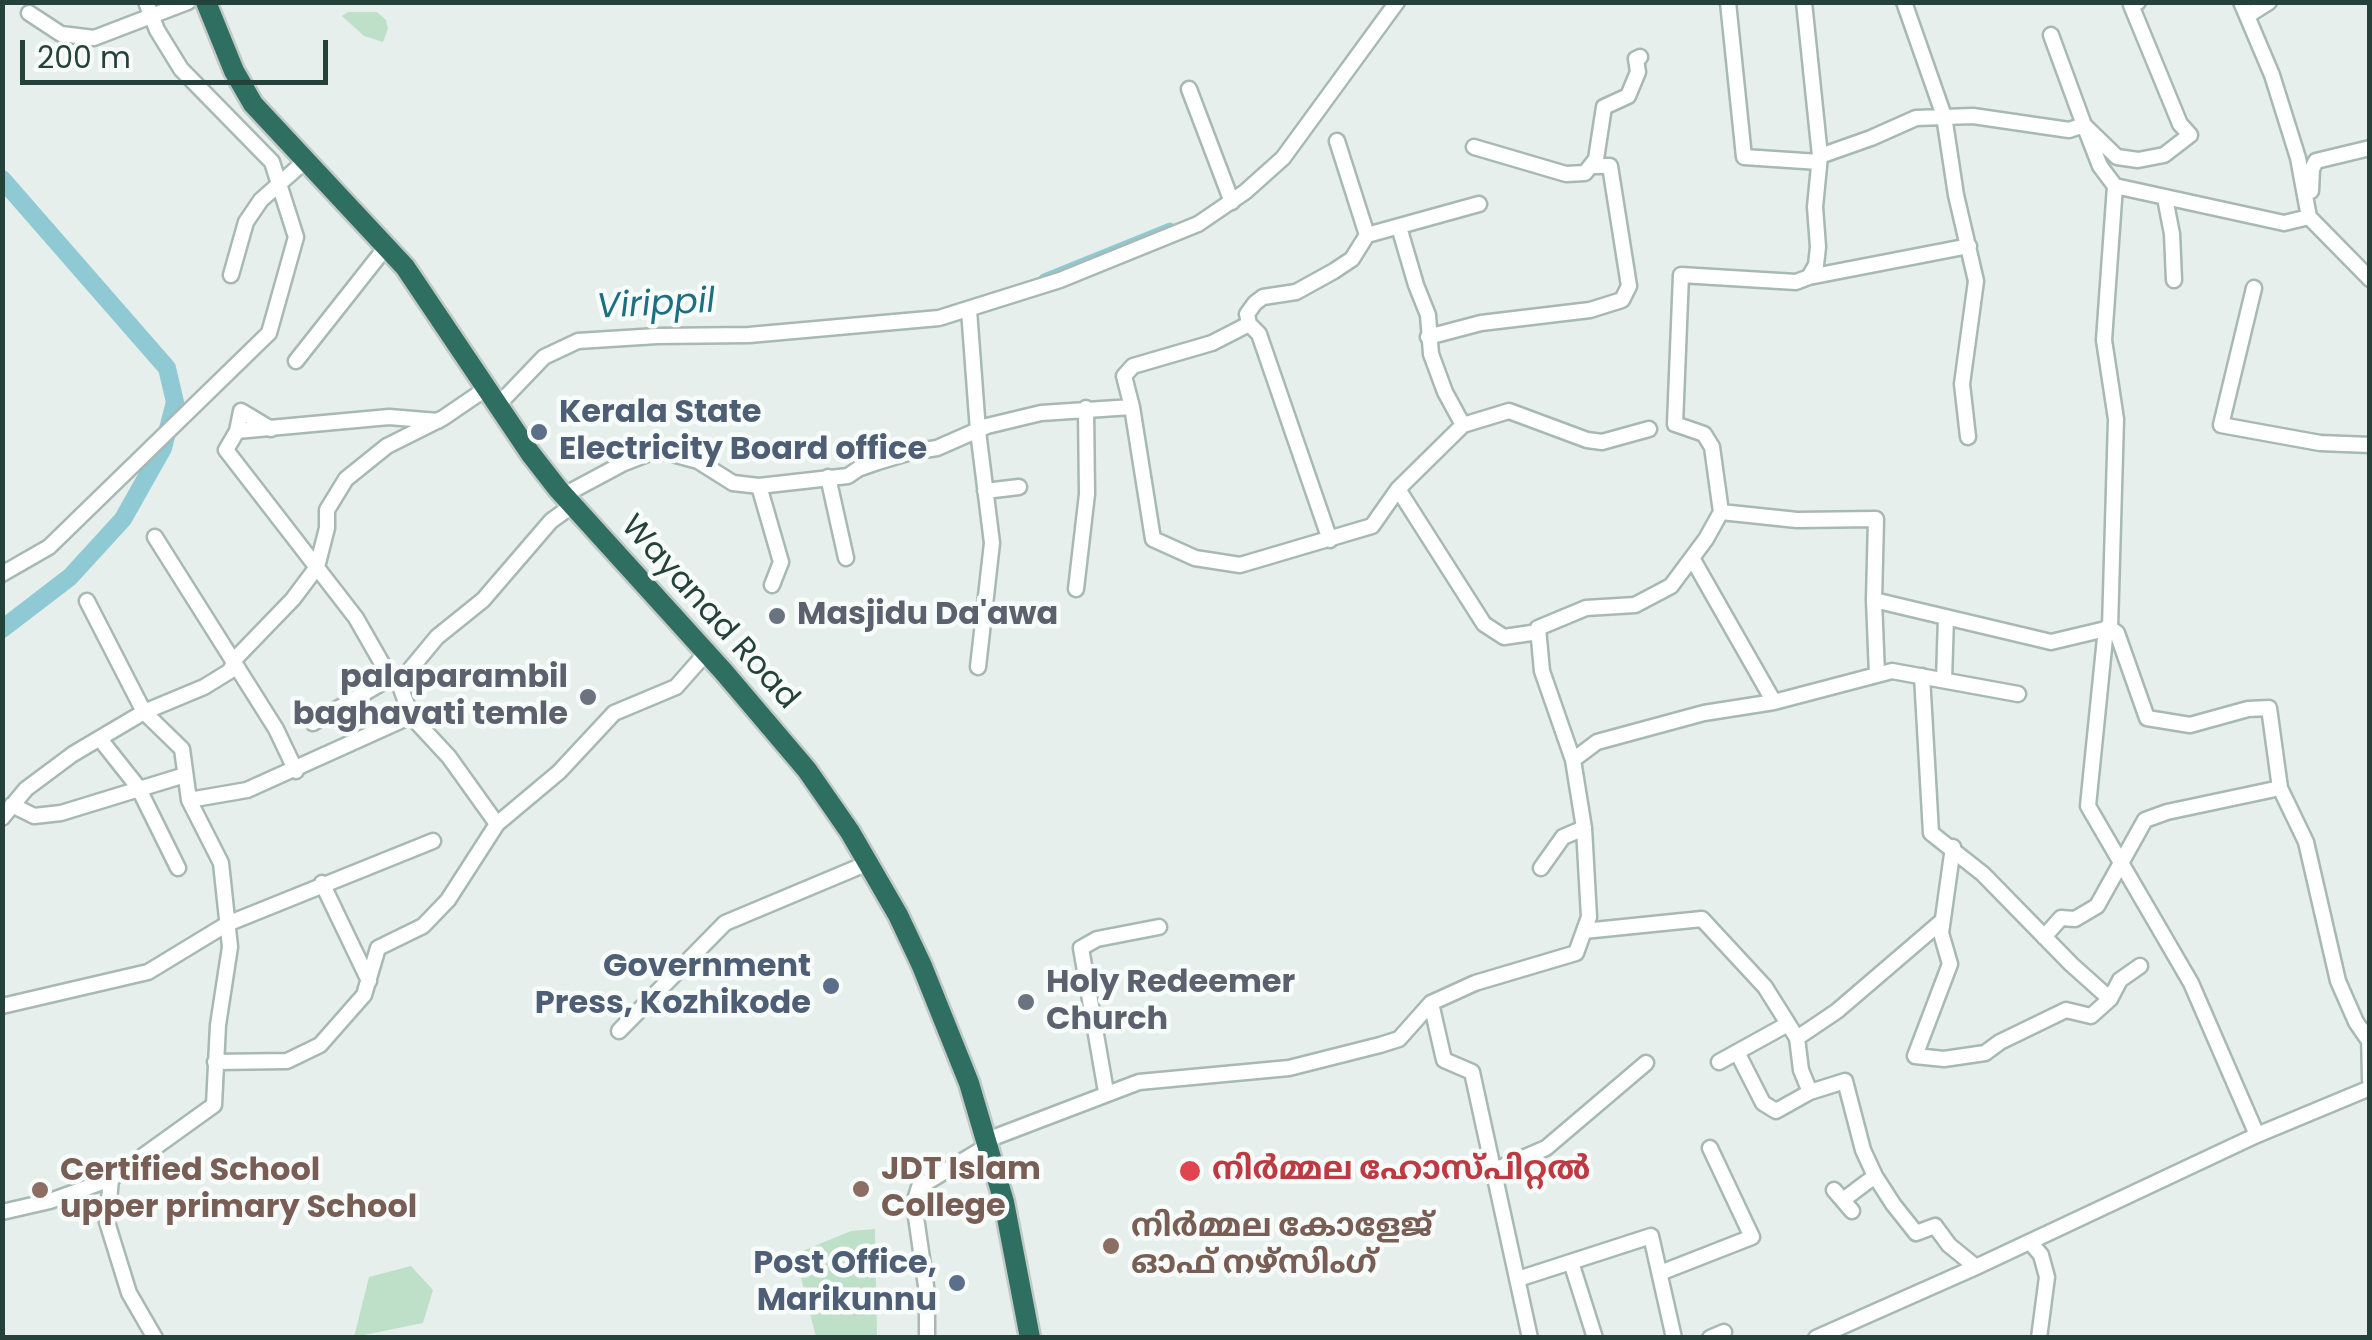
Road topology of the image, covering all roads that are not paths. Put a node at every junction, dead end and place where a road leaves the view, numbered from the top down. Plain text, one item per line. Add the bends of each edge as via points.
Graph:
1 (188, 2) edge
2 (206, 2) edge
3 (1398, 2) edge
4 (1804, 2) edge
5 (1904, 2) edge
6 (2138, 2) edge
7 (2268, 2) edge
8 (1729, 3) edge
9 (148, 9) edge
10 (2244, 9) edge
11 (30, 13) dead end
12 (2051, 35) dead end
13 (1640, 57) dead end
14 (1189, 89) dead end
15 (1944, 116) junction
16 (2084, 125) junction
17 (1337, 141) dead end
18 (1474, 146) dead end
19 (2370, 148) edge
20 (1820, 158) junction
21 (304, 162) junction
22 (1594, 166) junction
23 (279, 183) junction
24 (2115, 186) junction
25 (2165, 198) junction
26 (1232, 202) junction
27 (1479, 204) dead end
28 (2309, 217) junction
29 (1399, 226) junction
30 (1367, 234) junction
31 (386, 246) junction
32 (1969, 246) junction
33 (231, 275) dead end
34 (1809, 277) junction
35 (2370, 278) edge
36 (2174, 280) dead end
37 (2254, 288) dead end
38 (969, 310) junction
39 (1249, 324) junction
40 (1428, 337) junction
41 (296, 361) dead end
42 (492, 396) junction
43 (1086, 408) junction
44 (1132, 408) junction
45 (438, 421) junction
46 (1463, 425) junction
47 (1649, 429) dead end
48 (978, 432) junction
49 (1968, 437) dead end
50 (2370, 445) edge
51 (828, 477) junction
52 (759, 486) junction
53 (1019, 487) dead end
54 (1398, 489) junction
55 (985, 491) junction
56 (568, 500) junction
57 (1721, 512) junction
58 (155, 538) dead end
59 (1330, 540) junction
60 (846, 558) dead end
61 (1692, 558) junction
62 (318, 567) junction
63 (2, 574) edge
64 (772, 585) dead end
65 (1076, 589) dead end
66 (1874, 600) junction
67 (87, 602) dead end
68 (1946, 618) junction
69 (2108, 628) junction
70 (1538, 632) junction
71 (706, 652) junction
72 (234, 665) junction
73 (978, 667) dead end
74 (1877, 675) junction
75 (1922, 676) junction
76 (396, 680) junction
77 (1944, 680) junction
78 (2018, 694) dead end
79 (1774, 702) junction
80 (144, 712) junction
81 (411, 716) junction
82 (313, 723) dead end
83 (100, 740) junction
84 (1574, 760) junction
85 (296, 770) junction
86 (185, 775) junction
87 (138, 788) junction
88 (2280, 788) junction
89 (189, 800) junction
90 (7, 812) edge
91 (498, 824) junction
92 (1584, 828) junction
93 (432, 841) dead end
94 (1953, 847) junction
95 (868, 863) junction
96 (2122, 864) junction
97 (178, 868) dead end
98 (1541, 868) dead end
99 (322, 883) junction
100 (1942, 922) junction
101 (227, 924) junction
102 (1159, 927) dead end
103 (1584, 931) junction
104 (2044, 937) junction
105 (2140, 966) dead end
106 (368, 980) junction
107 (2110, 999) junction
108 (1431, 1003) junction
109 (2, 1006) edge
110 (1786, 1024) junction
111 (619, 1031) dead end
112 (2368, 1034) edge
113 (1798, 1038) junction
114 (1737, 1052) junction
115 (216, 1062) junction
116 (1719, 1062) dead end
117 (1646, 1063) dead end
118 (2370, 1084) edge
119 (1106, 1092) junction
120 (1810, 1092) junction
121 (2258, 1135) junction
122 (988, 1143) junction
123 (1710, 1148) dead end
124 (1495, 1170) junction
125 (1875, 1176) junction
126 (111, 1179) junction
127 (1843, 1201) dead end
128 (2, 1212) edge
129 (2030, 1242) junction
130 (1571, 1262) junction
131 (1976, 1267) junction
132 (1660, 1273) junction
133 (1518, 1279) junction
134 (156, 1338) edge
135 (928, 1338) edge
136 (1030, 1338) edge
137 (1530, 1338) edge
138 (1595, 1338) edge
139 (1674, 1338) edge
140 (1816, 1338) edge
141 (2039, 1338) edge

1 - 9 street
2 - 21 highway, Wayanad Road via 253,104
3 - 26 street via 1284,158
4 - 20 street
5 - 15 street
6 - 16 street via 2131,5 2190,135 2164,154 2138,160 2117,156
7 - 10 street
8 - 20 street via 1744,157
9 - 11 street via 94,38 61,34
9 - 23 street via 180,69 272,162
10 - 28 street via 2298,158
12 - 16 street
13 - 22 street via 1628,96 1604,107
14 - 26 street
15 - 16 street via 2069,130
15 - 20 street via 1916,118
15 - 32 street
16 - 24 street
17 - 30 street
18 - 22 street via 1566,174
19 - 28 street via 2316,161
20 - 34 street via 1818,247
21 - 23 street
21 - 31 highway, Wayanad Road
22 - 40 street via 1610,166 1630,286 1622,300
23 - 33 street via 246,222
23 - 63 street via 296,237 269,333 49,547
24 - 25 street
24 - 69 street via 2104,340 2116,419
25 - 28 street via 2284,223
25 - 36 street
26 - 38 street via 1198,224
27 - 29 street
28 - 35 street
29 - 30 street
29 - 40 street via 1428,315
30 - 39 street via 1352,258 1334,270 1296,292 1255,303
31 - 41 street
31 - 42 highway, Wayanad Road
32 - 34 street
32 - 49 street via 1976,280 1962,384
34 - 57 street via 1796,282 1681,275 1674,424 1704,434 1712,447
37 - 50 street via 2221,425
38 - 42 street via 788,332 578,341
38 - 48 street
39 - 44 street via 1212,343 1133,366 1124,376
39 - 59 street via 1259,334
40 - 46 street
42 - 45 street
42 - 56 highway, Wayanad Road
43 - 44 street
43 - 48 street
43 - 65 street via 1087,494
44 - 59 street via 1153,539 1195,558 1240,564
45 - 62 street via 387,446 346,479 327,510
45 - 62 street via 389,418 238,430 226,450
46 - 47 street via 1509,410 1587,440
46 - 54 street
48 - 51 street
48 - 55 street via 989,466
51 - 52 street
51 - 60 street
52 - 56 street via 733,483 687,456 658,450 622,464
52 - 64 street via 781,562
53 - 55 street
54 - 59 street via 1372,526
54 - 70 street via 1484,624 1504,637
55 - 73 street via 992,543
56 - 71 highway, Wayanad Road
56 - 76 street via 483,600
57 - 61 street
57 - 66 street via 1876,519
58 - 72 street
61 - 70 street via 1671,586 1636,605 1586,608
61 - 79 street
62 - 72 street
62 - 76 street
66 - 68 street
66 - 74 street
67 - 80 street
68 - 69 street via 2051,642
68 - 77 street
69 - 88 street via 2117,633 2147,718 2190,725 2269,708
69 - 96 street via 2088,806
70 - 84 street via 1542,671
71 - 91 street via 676,687 614,713
71 - 95 highway, Wayanad Road via 806,770
72 - 80 street
72 - 85 street
74 - 75 street
74 - 79 street
75 - 77 street
75 - 94 street via 1931,833
76 - 81 street
76 - 82 street
77 - 78 street
79 - 84 street via 1597,742
80 - 83 street
80 - 86 street via 182,749
81 - 85 street
81 - 91 street
83 - 87 street
83 - 90 street via 26,789
84 - 92 street
85 - 89 street via 247,790
86 - 87 street
86 - 89 street
87 - 90 street via 61,813
87 - 97 street
88 - 96 street via 2145,820
88 - 112 street via 2306,842 2338,981
89 - 101 street via 221,863
91 - 106 street via 423,926 378,948
92 - 98 street via 1563,837
92 - 103 street
93 - 99 street
94 - 100 street
94 - 104 street
95 - 111 street via 725,923
95 - 122 highway, Wayanad Road via 922,966
96 - 104 street via 2097,906 2075,919 2060,918
96 - 121 street via 2191,983
99 - 101 street
99 - 106 street
100 - 107 street via 1950,964 1915,1056 1986,1053 2066,1010 2091,1016
100 - 113 street
101 - 109 street via 148,972
101 - 115 street
102 - 119 street via 1081,948
103 - 108 street via 1576,953
103 - 110 street via 1702,919 1764,986
104 - 107 street
105 - 107 street via 2120,980
106 - 115 street via 364,995 320,1045 288,1062
108 - 119 street via 1399,1039 1380,1045 1289,1068 1139,1082
108 - 124 street via 1444,1060 1472,1072
110 - 113 street
110 - 114 street
112 - 118 street
113 - 120 street
114 - 116 street
114 - 120 street via 1763,1103 1776,1111
115 - 126 street via 214,1105
117 - 124 street via 1546,1148
118 - 121 street
119 - 122 street
120 - 125 street via 1845,1081
121 - 129 street
122 - 135 street via 919,1186 914,1202
122 - 136 highway, Wayanad Road
123 - 132 street via 1752,1237
124 - 133 street
125 - 127 street
125 - 131 street via 1916,1233 1935,1226
126 - 128 street
126 - 134 street via 107,1222 129,1293
129 - 131 street
129 - 141 street via 2047,1277
130 - 132 street via 1651,1236
130 - 133 street
130 - 138 street
131 - 140 street
132 - 139 street
133 - 137 street

